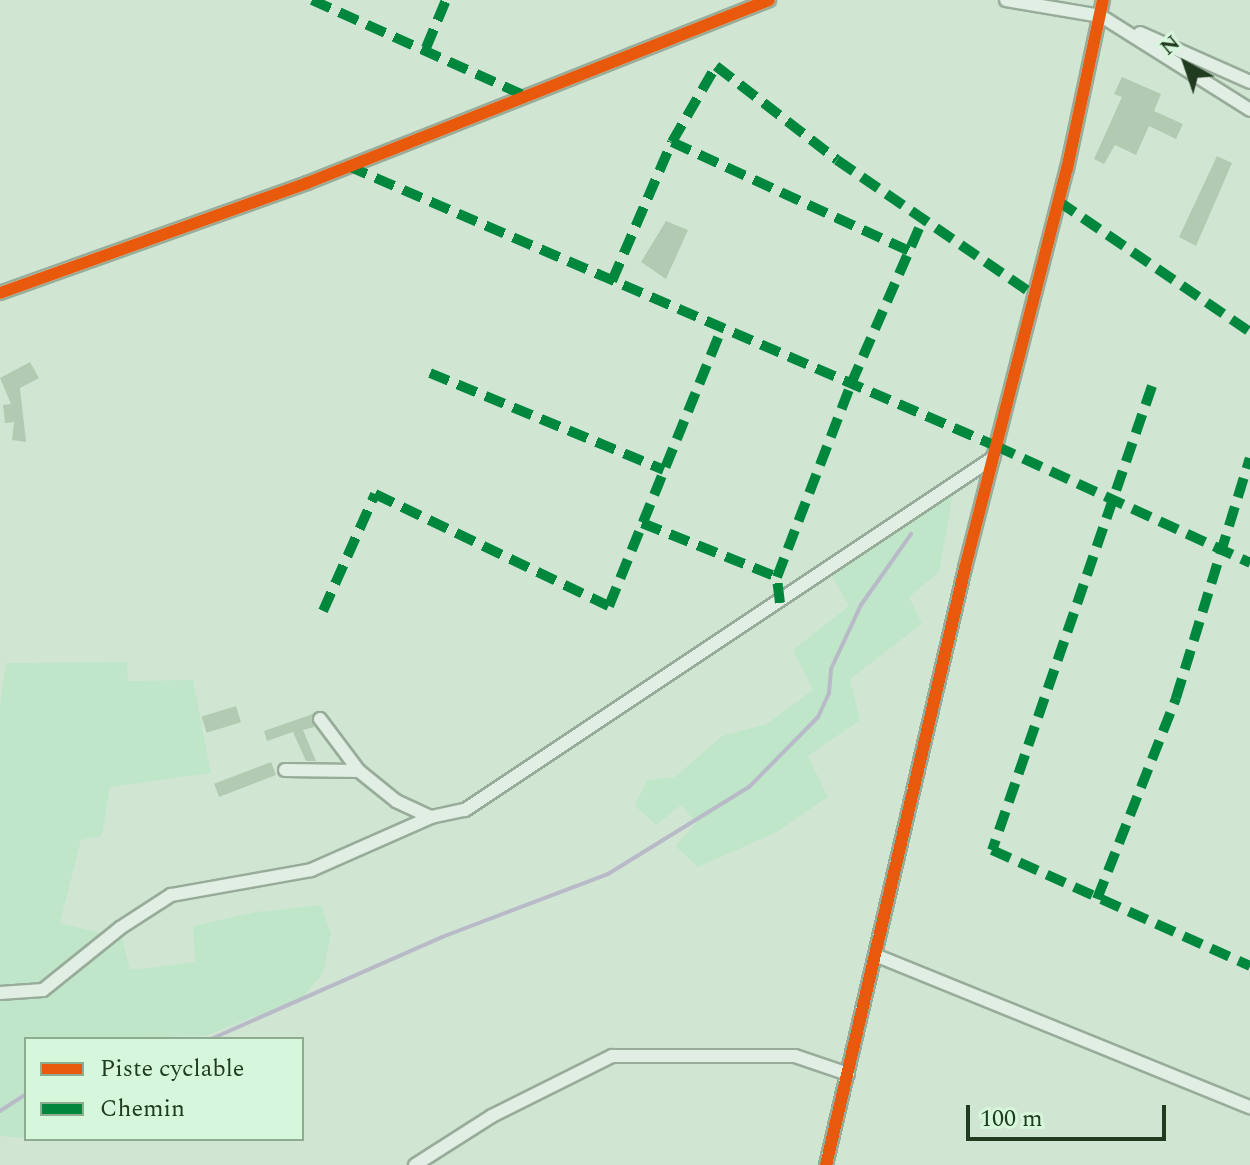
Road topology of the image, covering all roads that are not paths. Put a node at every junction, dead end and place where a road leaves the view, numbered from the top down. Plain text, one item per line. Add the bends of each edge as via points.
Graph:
1 (769, 0) edge
2 (1006, 0) edge
3 (1103, 0) edge
4 (1101, 16) junction
5 (1250, 82) edge
6 (1250, 110) edge
7 (0, 293) edge
8 (993, 458) junction
9 (320, 719) dead end
10 (285, 770) dead end
11 (359, 771) junction
12 (431, 817) junction
13 (875, 955) junction
14 (0, 993) edge
15 (848, 1074) junction
16 (1250, 1107) edge
17 (415, 1165) edge
18 (826, 1165) edge

1 - 7 street via 307,183
2 - 4 street
3 - 4 street
4 - 5 street
4 - 6 street
4 - 8 street
8 - 12 street via 465,810
8 - 13 street
9 - 11 street
10 - 11 street
11 - 12 street via 396,801
12 - 14 street via 311,870 171,895 43,990
13 - 15 street
13 - 16 street
15 - 17 street via 795,1056 612,1056 492,1116
15 - 18 street

